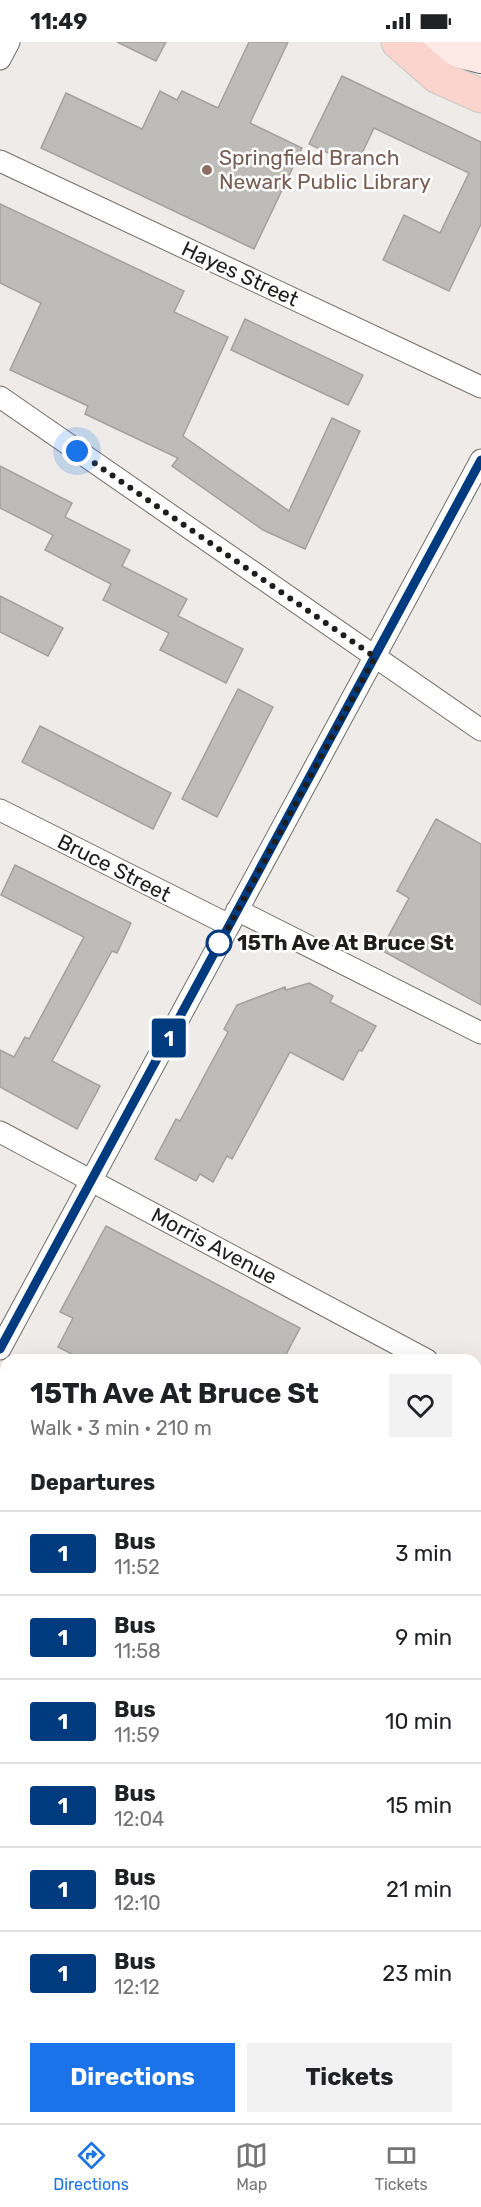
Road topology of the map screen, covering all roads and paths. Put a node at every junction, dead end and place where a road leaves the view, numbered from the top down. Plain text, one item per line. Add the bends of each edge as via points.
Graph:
1 (9, 42) edge
2 (398, 42) edge
3 (421, 42) edge
4 (481, 57) edge
5 (0, 59) edge
6 (481, 96) edge
7 (0, 161) edge
8 (481, 387) edge
9 (0, 398) edge
10 (481, 460) edge
11 (375, 657) junction
12 (481, 730) edge
13 (0, 810) edge
14 (233, 918) junction
15 (481, 1033) edge
16 (0, 1132) edge
17 (92, 1181) junction
18 (0, 1349) edge
19 (416, 1354) edge

1 - 5 street
2 - 6 main road via 438,77
3 - 4 main road
7 - 8 street, Hayes Street
9 - 11 street
10 - 11 street
11 - 12 street
11 - 14 street
13 - 14 street, Bruce Street
14 - 15 street, Bruce Street
14 - 17 street
16 - 17 street, Morris Avenue
17 - 18 street
17 - 19 street, Morris Avenue

